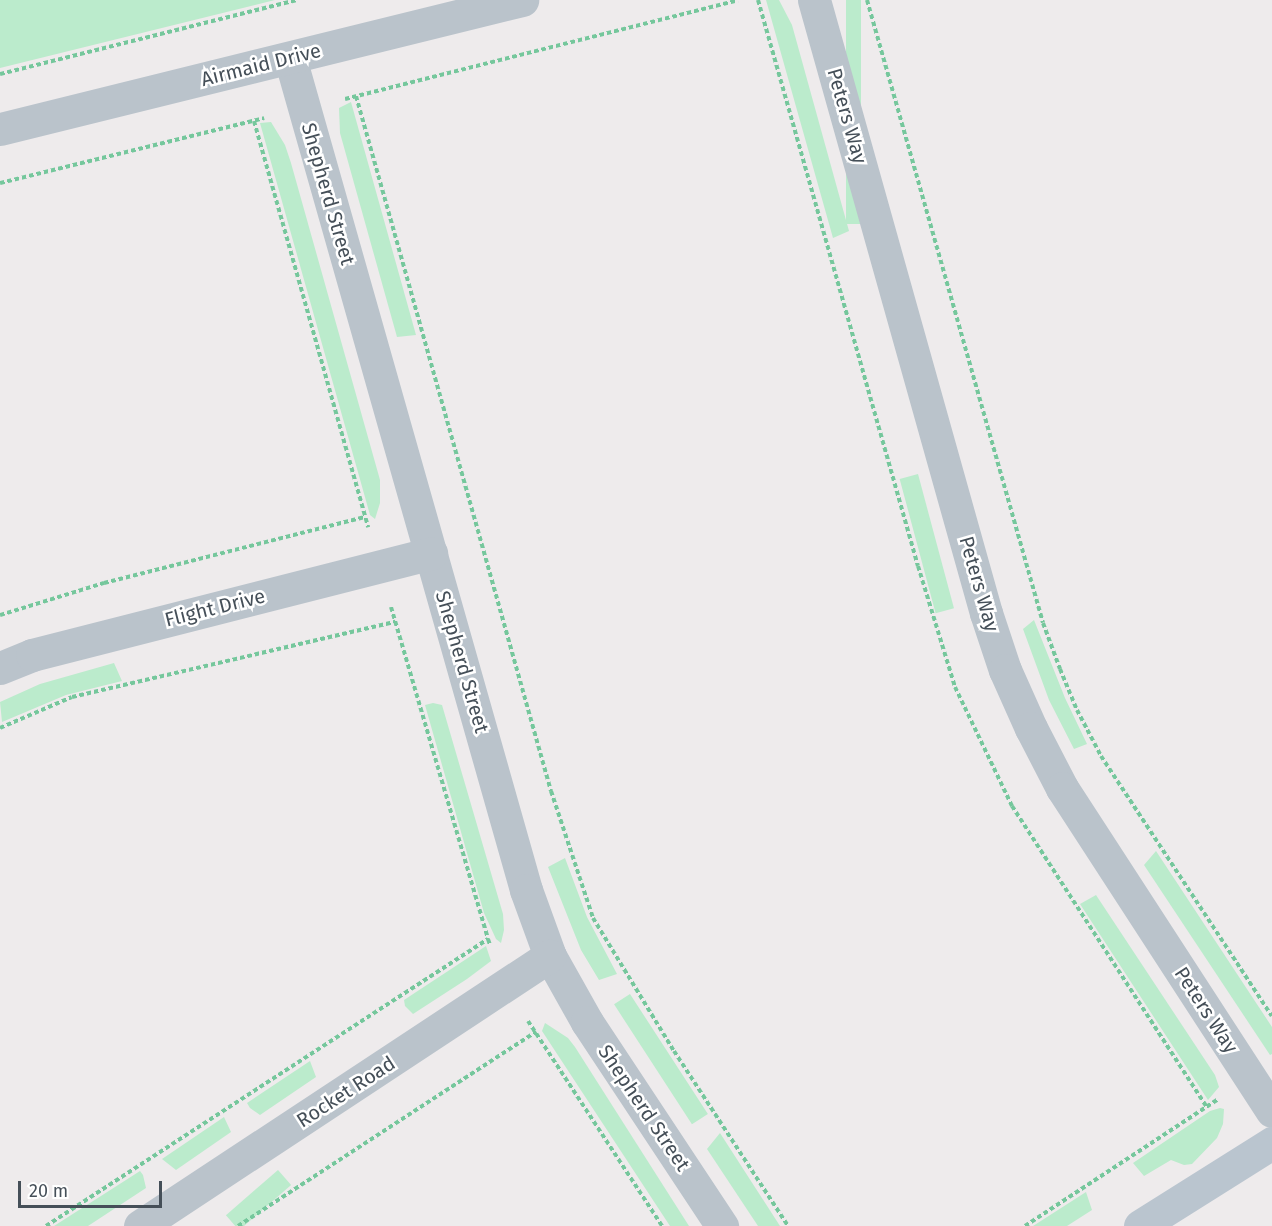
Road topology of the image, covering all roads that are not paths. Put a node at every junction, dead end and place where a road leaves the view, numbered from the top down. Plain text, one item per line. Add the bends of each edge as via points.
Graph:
1 (522, 0) edge
2 (814, 0) edge
3 (290, 58) junction
4 (0, 129) edge
5 (431, 553) junction
6 (0, 668) edge
7 (550, 956) junction
8 (1272, 1111) edge
9 (1272, 1143) edge
10 (140, 1226) edge
11 (722, 1226) edge
12 (1140, 1226) edge

1 - 3 street, Airmaid Drive
2 - 8 street, Peters Way via 982,601 1005,670 1062,788
3 - 4 street, Airmaid Drive
3 - 5 street, Shepherd Street
5 - 6 street, Flight Drive via 32,655
5 - 7 street, Shepherd Street via 526,890
7 - 10 street, Rocket Road
7 - 11 street, Shepherd Street via 587,1022
9 - 12 street

